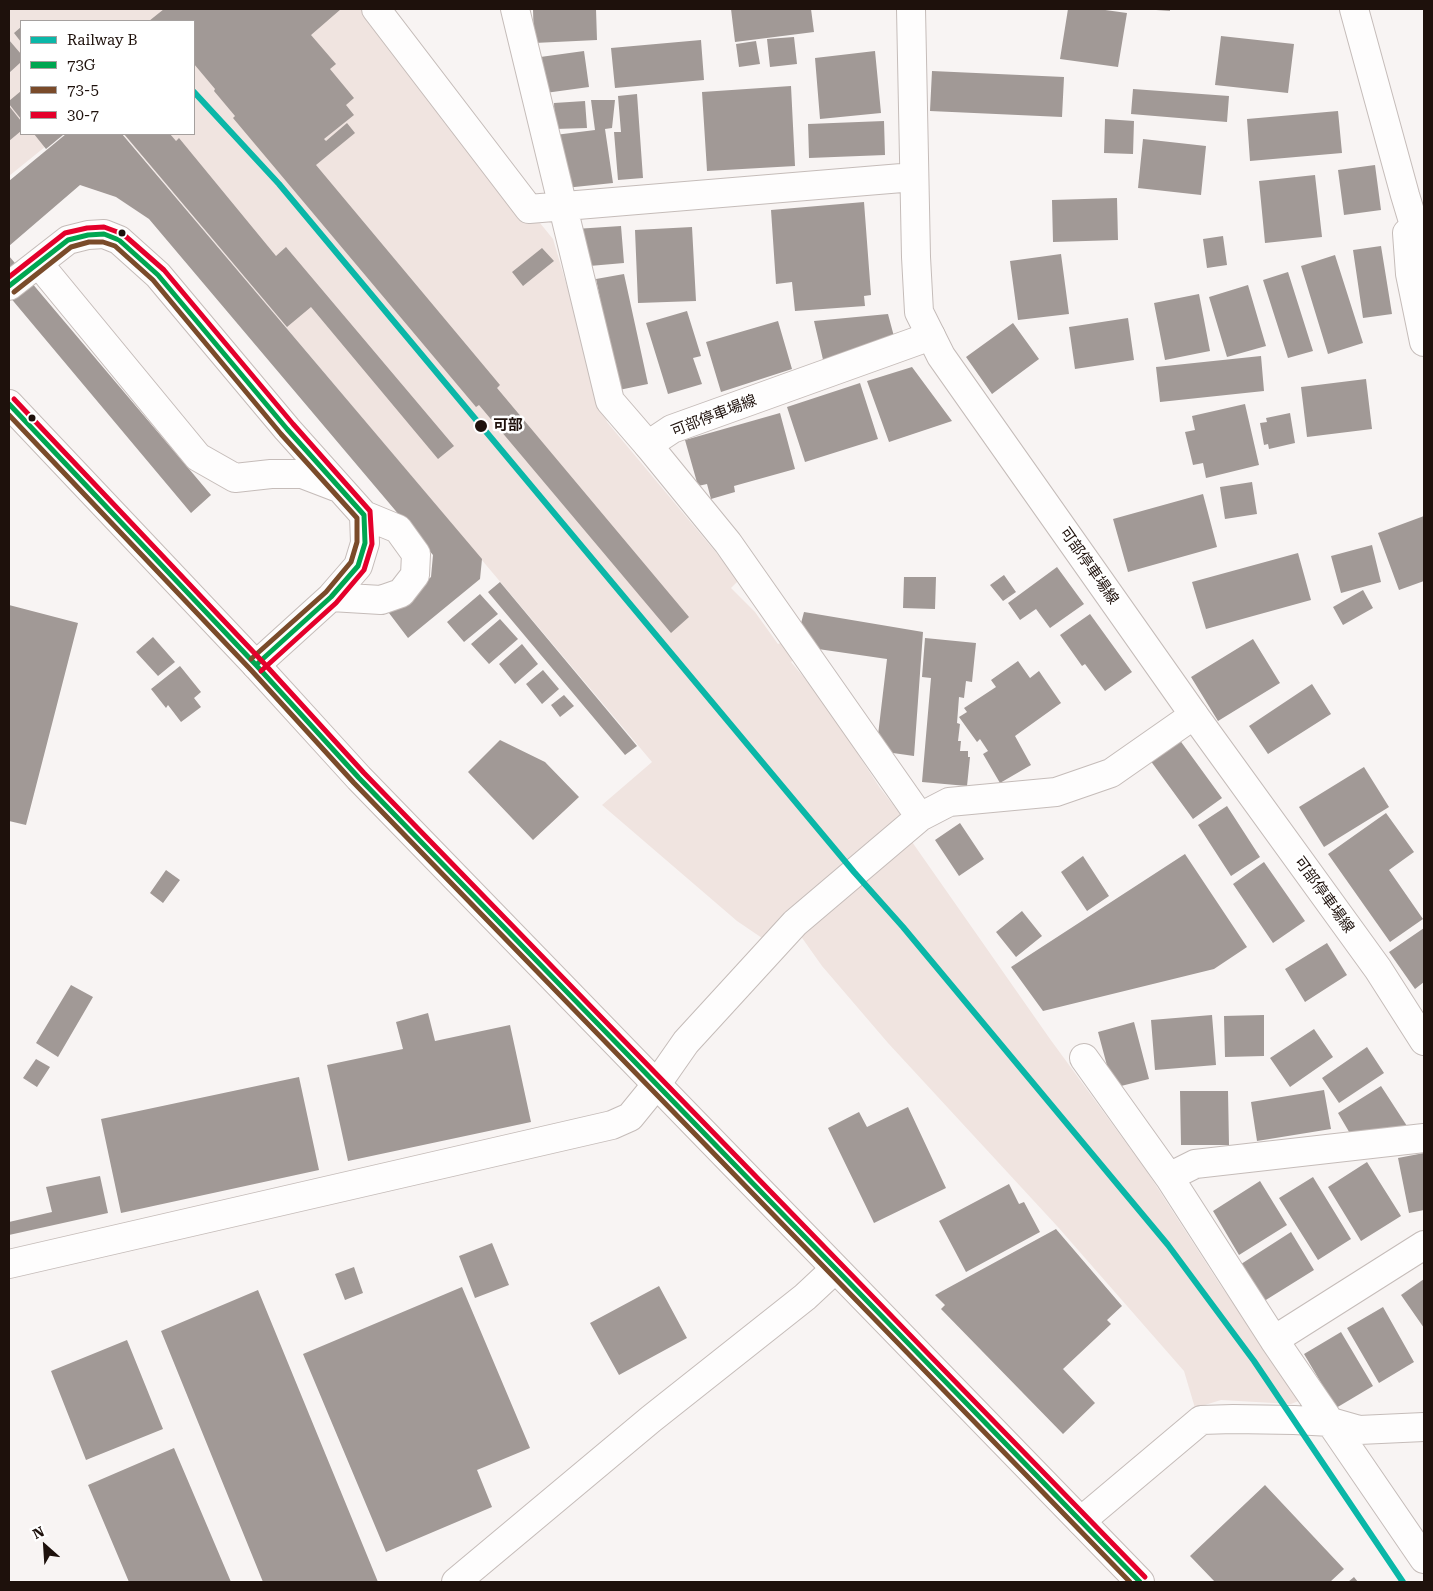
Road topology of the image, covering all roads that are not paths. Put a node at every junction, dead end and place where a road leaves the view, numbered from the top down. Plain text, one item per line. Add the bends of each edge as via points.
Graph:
1 (376, 9) edge
2 (515, 9) edge
3 (911, 9) edge
4 (1354, 9) edge
5 (914, 177) junction
6 (1405, 195) junction
7 (562, 205) junction
8 (1424, 258) edge
9 (39, 264) junction
10 (9, 286) edge
11 (931, 336) junction
12 (1424, 342) edge
13 (9, 404) edge
14 (648, 445) junction
15 (339, 488) junction
16 (364, 515) junction
17 (331, 597) junction
18 (256, 665) junction
19 (1194, 715) junction
20 (920, 816) junction
21 (1424, 1041) edge
22 (1084, 1058) dead end
23 (656, 1084) junction
24 (1424, 1138) edge
25 (1169, 1177) junction
26 (1424, 1245) edge
27 (9, 1264) edge
28 (834, 1268) junction
29 (1274, 1340) junction
30 (1331, 1422) junction
31 (1424, 1427) edge
32 (1081, 1521) junction
33 (1424, 1559) edge
34 (456, 1582) edge
35 (1140, 1582) edge

1 - 7 main road via 529,209
2 - 7 main road
3 - 5 main road
4 - 6 main road
5 - 7 main road
5 - 11 main road via 919,312
6 - 8 main road
6 - 12 main road via 1410,274
7 - 14 main road via 610,401
9 - 10 main road
9 - 15 main road via 198,457 235,478 302,474
9 - 15 main road via 68,240 104,234 119,240 158,275
11 - 14 main road, 可部停車場線 via 672,429
11 - 19 main road, 可部停車場線 via 941,356
13 - 18 main road
14 - 20 main road via 728,543
15 - 16 main road
16 - 17 main road via 365,543 358,566
16 - 17 main road via 398,529 416,554 415,575 401,593 381,600
17 - 18 main road
18 - 23 main road via 359,778
19 - 20 main road via 1111,773 1056,792 949,802
19 - 21 main road, 可部停車場線 via 1378,969
20 - 23 main road via 795,924 686,1042
22 - 25 main road
23 - 27 main road via 630,1117 612,1125
23 - 28 main road
24 - 25 main road via 1195,1164
25 - 29 main road
26 - 29 main road
28 - 32 main road
28 - 34 main road via 805,1297 651,1419
29 - 30 main road
30 - 31 main road via 1359,1430
30 - 32 main road via 1201,1420
30 - 33 main road
32 - 35 main road

